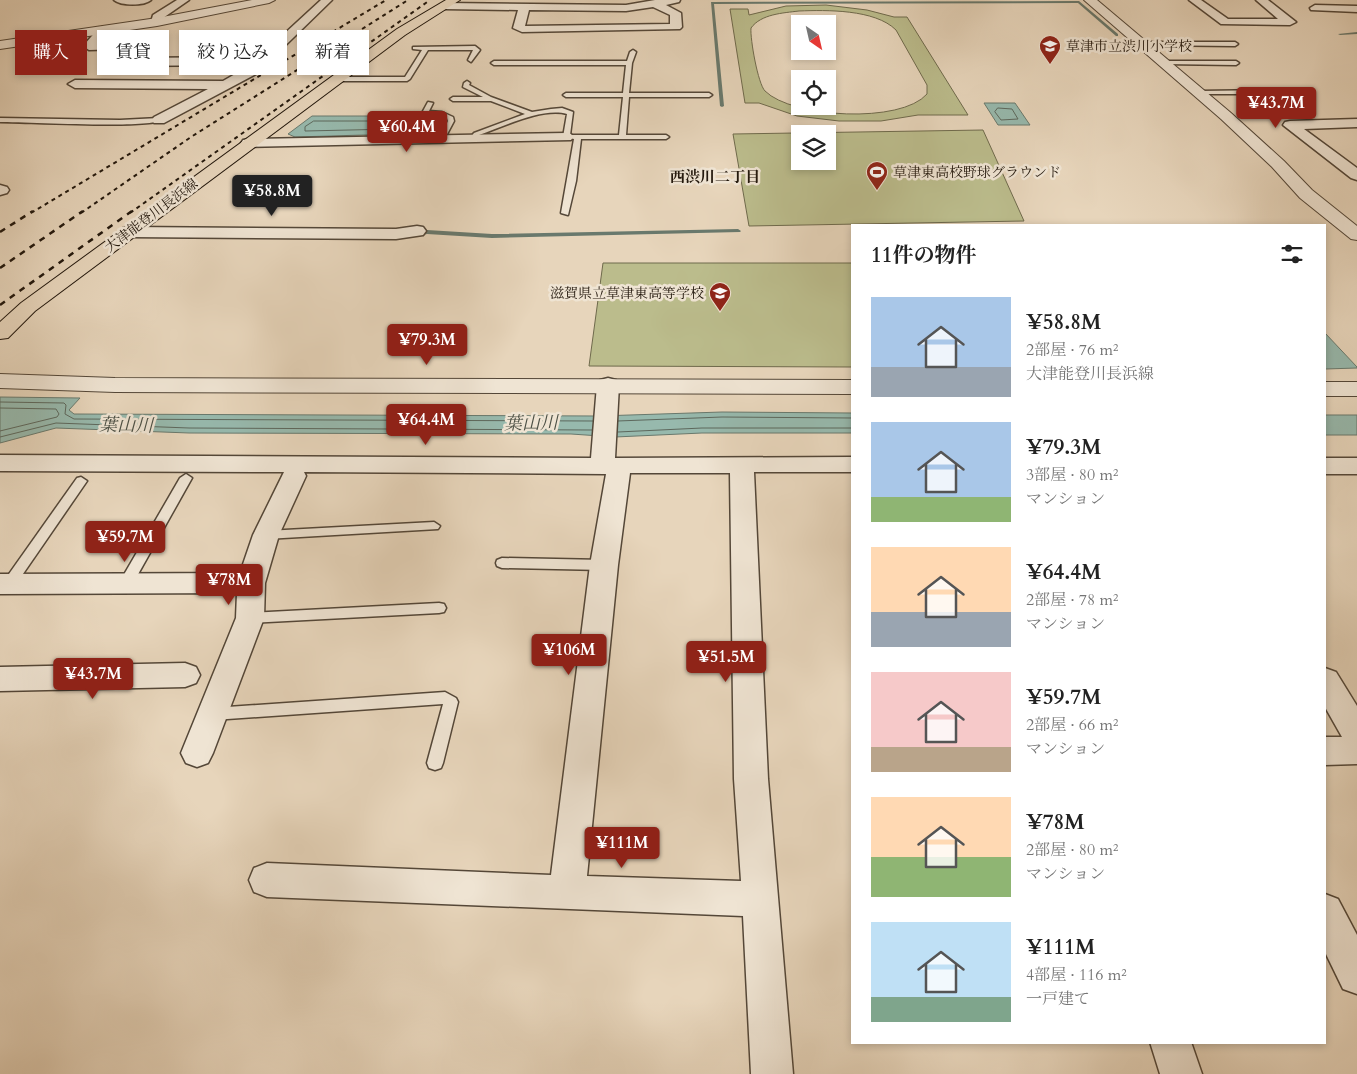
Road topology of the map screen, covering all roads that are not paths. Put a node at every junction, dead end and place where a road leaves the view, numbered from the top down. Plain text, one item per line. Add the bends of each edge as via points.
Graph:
1 (119, 0) edge
2 (146, 0) edge
3 (184, 0) edge
4 (269, 0) edge
5 (328, 0) edge
6 (674, 0) edge
7 (1090, 0) edge
8 (1194, 0) edge
9 (1261, 0) edge
10 (449, 3) edge
11 (656, 4) junction
12 (524, 8) junction
13 (1315, 8) dead end
14 (1357, 9) edge
15 (157, 22) junction
16 (103, 30) edge
17 (97, 31) edge
18 (97, 37) edge
19 (287, 38) edge
20 (1142, 44) junction
21 (1234, 44) dead end
22 (0, 45) edge
23 (97, 46) edge
24 (415, 48) dead end
25 (426, 48) junction
26 (633, 52) dead end
27 (471, 60) dead end
28 (494, 63) dead end
29 (629, 63) junction
30 (1165, 63) junction
31 (1236, 63) dead end
32 (244, 75) edge
33 (336, 79) junction
34 (467, 82) dead end
35 (75, 84) dead end
36 (225, 85) junction
37 (1278, 92) dead end
38 (1200, 93) junction
39 (566, 95) dead end
40 (627, 95) junction
41 (709, 96) dead end
42 (453, 99) dead end
43 (492, 99) junction
44 (430, 103) dead end
45 (533, 115) junction
46 (0, 120) edge
47 (159, 120) joint
48 (1357, 123) edge
49 (474, 137) junction
50 (443, 138) junction
51 (572, 138) junction
52 (622, 138) junction
53 (666, 138) dead end
54 (248, 143) junction
55 (1357, 175) edge
56 (565, 213) dead end
57 (417, 231) dead end
58 (129, 232) junction
59 (1357, 234) edge
60 (0, 333) edge
61 (0, 381) edge
62 (608, 385) junction
63 (851, 387) edge
64 (1326, 389) edge
65 (1357, 389) edge
66 (0, 463) edge
67 (851, 464) edge
68 (742, 465) junction
69 (611, 466) junction
70 (294, 476) dead end
71 (186, 478) dead end
72 (81, 481) dead end
73 (434, 526) dead end
74 (266, 535) junction
75 (502, 563) dead end
76 (604, 565) junction
77 (251, 583) junction
78 (5, 584) edge
79 (125, 585) junction
80 (439, 608) dead end
81 (250, 618) junction
82 (185, 675) dead end
83 (0, 679) edge
84 (1326, 682) edge
85 (213, 714) junction
86 (1357, 734) edge
87 (1357, 750) edge
88 (1326, 751) edge
89 (198, 753) dead end
90 (435, 763) dead end
91 (267, 880) dead end
92 (567, 893) junction
93 (761, 899) junction
94 (1326, 914) edge
95 (1357, 975) edge
96 (1171, 1044) edge
97 (772, 1074) edge
98 (1181, 1074) edge

1 - 2 street
3 - 15 street via 157,17
4 - 15 street
5 - 19 street
6 - 11 street
7 - 20 street
8 - 9 street via 1225,22 1290,22
10 - 12 street
10 - 33 main road, 大津能登川長浜線 via 401,32
11 - 12 street via 626,8
11 - 12 street via 675,13 676,27 522,29 519,28
13 - 14 street
15 - 16 street
17 - 22 street
18 - 23 street via 89,46
20 - 21 lane
20 - 30 street
24 - 25 lane
25 - 27 lane via 475,48 477,50
25 - 33 lane via 407,79
26 - 29 lane
28 - 29 lane
29 - 40 lane
30 - 31 lane
30 - 38 street
32 - 36 street
33 - 54 main road, 大津能登川長浜線
34 - 43 lane via 465,86
35 - 36 street
36 - 47 street
37 - 38 lane
38 - 59 street via 1306,194
39 - 40 lane
40 - 41 lane
40 - 52 lane
42 - 43 lane
43 - 45 lane
44 - 50 lane via 425,113 450,117
45 - 49 lane
45 - 51 lane via 548,111 571,113
46 - 47 lane
48 - 55 street via 1290,125
49 - 50 street
49 - 51 street
50 - 54 street
51 - 52 lane
51 - 56 lane via 572,181
52 - 53 lane
54 - 58 main road, 大津能登川長浜線
57 - 58 street via 396,234
58 - 60 main road, 大津能登川長浜線 via 28,306
61 - 62 street via 125,385
62 - 63 street
62 - 69 street
64 - 65 street
66 - 69 street
67 - 68 street
68 - 69 street
68 - 93 street via 752,779
69 - 76 street
70 - 74 street
71 - 79 lane
72 - 78 lane
73 - 74 lane
74 - 77 street
75 - 76 lane
76 - 92 street
77 - 79 street
77 - 81 street
78 - 79 street
80 - 81 lane
81 - 85 street
82 - 83 street
84 - 86 street
85 - 89 street
85 - 90 lane via 445,698 451,702
87 - 88 street
91 - 92 street
92 - 93 street
93 - 97 street
94 - 95 street
96 - 98 street

